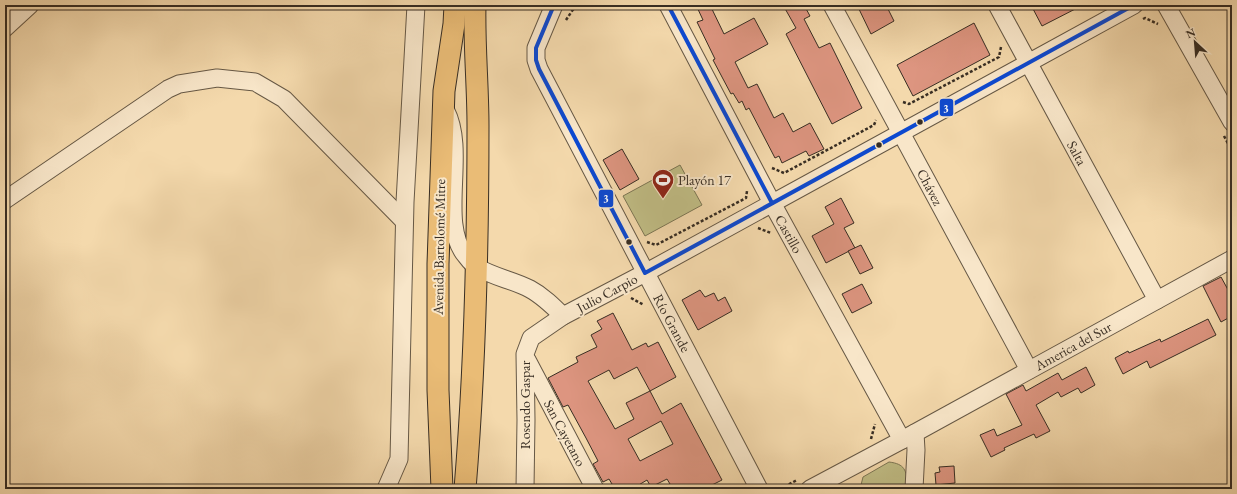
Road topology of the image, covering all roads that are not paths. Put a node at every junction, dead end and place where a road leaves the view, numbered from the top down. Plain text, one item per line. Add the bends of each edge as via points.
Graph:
1 (11, 5) edge
2 (30, 5) edge
3 (416, 5) edge
4 (455, 5) edge
5 (475, 5) edge
6 (554, 5) edge
7 (668, 5) edge
8 (832, 5) edge
9 (997, 5) edge
10 (1166, 5) edge
11 (5, 8) edge
12 (1136, 13) edge
13 (5, 28) edge
14 (1028, 63) junction
15 (443, 105) junction
16 (1226, 126) edge
17 (901, 132) junction
18 (5, 200) edge
19 (772, 203) junction
20 (404, 220) junction
21 (1232, 259) edge
22 (476, 267) junction
23 (645, 273) junction
24 (1156, 300) junction
25 (563, 316) junction
26 (525, 354) junction
27 (1029, 370) junction
28 (909, 437) junction
29 (817, 484) edge
30 (386, 489) edge
31 (442, 489) edge
32 (466, 489) edge
33 (525, 489) edge
34 (594, 489) edge
35 (759, 489) edge
36 (914, 489) edge

1 - 11 street
2 - 13 street
3 - 20 street
4 - 15 main road, Avenida Bartolomé Mitre
5 - 22 main road via 478,127
6 - 23 street, Río Grande via 536,48 539,69 610,190
7 - 19 street, Castillo
8 - 17 street, Chávez
9 - 14 street, Salta
10 - 16 street
12 - 14 street, Julio Carpio
14 - 17 street, Julio Carpio
14 - 24 street, Salta
15 - 22 street via 450,118 454,143 453,208 456,237 464,254
15 - 31 main road, Avenida Bartolomé Mitre via 438,264 438,390
17 - 19 street, Julio Carpio
17 - 27 street, Chávez
18 - 20 street via 168,90 179,84 217,78 255,82 284,98
19 - 23 street, Julio Carpio
19 - 28 street, Castillo
20 - 30 street via 399,459
21 - 24 street, America del Sur
22 - 25 street via 531,289
22 - 32 main road
23 - 25 street, Julio Carpio
23 - 35 street, Río Grande
24 - 27 street, America del Sur
25 - 26 street, Rosendo Gaspar via 531,338
26 - 33 street, Rosendo Gaspar
26 - 34 street, San Cayetano
27 - 28 street, America del Sur
28 - 29 street, America del Sur
28 - 36 street via 916,450

